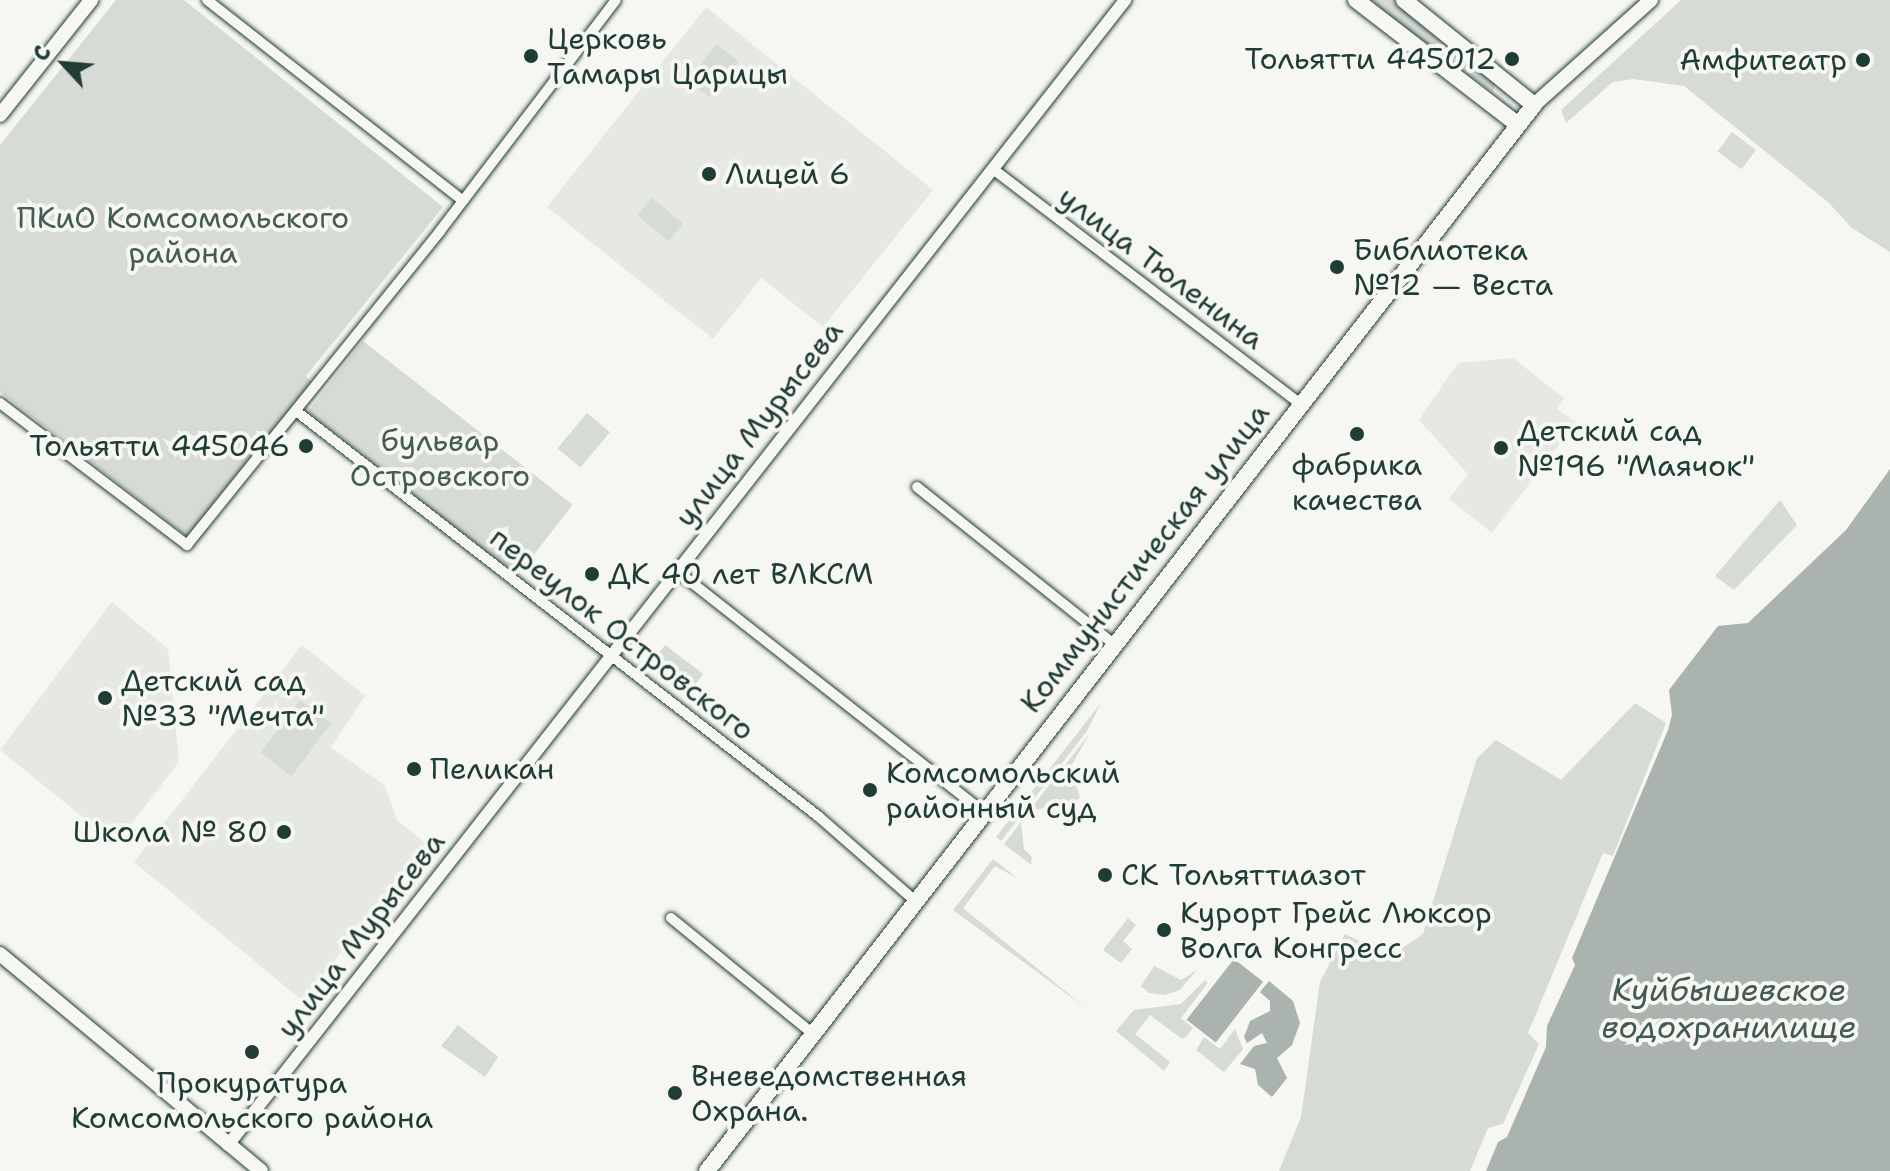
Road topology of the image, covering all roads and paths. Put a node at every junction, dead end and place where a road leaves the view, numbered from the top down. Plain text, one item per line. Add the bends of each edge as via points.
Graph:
1 (91, 0) edge
2 (207, 0) edge
3 (616, 0) edge
4 (1125, 0) edge
5 (1356, 0) edge
6 (1404, 0) edge
7 (1651, 0) edge
8 (1534, 105) junction
9 (0, 115) edge
10 (1517, 124) junction
11 (993, 169) junction
12 (463, 201) junction
13 (0, 403) edge
14 (1300, 404) junction
15 (296, 411) junction
16 (917, 487) dead end
17 (677, 571) junction
18 (1115, 645) junction
19 (611, 656) junction
20 (983, 812) junction
21 (914, 900) junction
22 (671, 918) dead end
23 (0, 954) edge
24 (812, 1033) junction
25 (228, 1145) junction
26 (261, 1171) edge
27 (707, 1171) edge

1 - 9 main road
2 - 12 street
3 - 12 street
4 - 11 street, улица Мурысева
5 - 10 main road
6 - 8 main road
7 - 8 main road, Коммунистическая улица
8 - 10 main road, Коммунистическая улица
10 - 14 main road, Коммунистическая улица
11 - 14 street, улица Тюленина
11 - 17 street, улица Мурысева
12 - 15 street
13 - 15 street via 187,545
14 - 18 main road, Коммунистическая улица
15 - 19 street, переулок Островского
16 - 18 street
17 - 19 street, улица Мурысева
17 - 20 street
18 - 20 main road, Коммунистическая улица
19 - 21 street, переулок Островского via 818,816
19 - 25 street, улица Мурысева
20 - 21 main road, Коммунистическая улица
21 - 24 main road, Коммунистическая улица
22 - 24 street
23 - 25 main road
24 - 27 main road, Коммунистическая улица
25 - 26 main road

